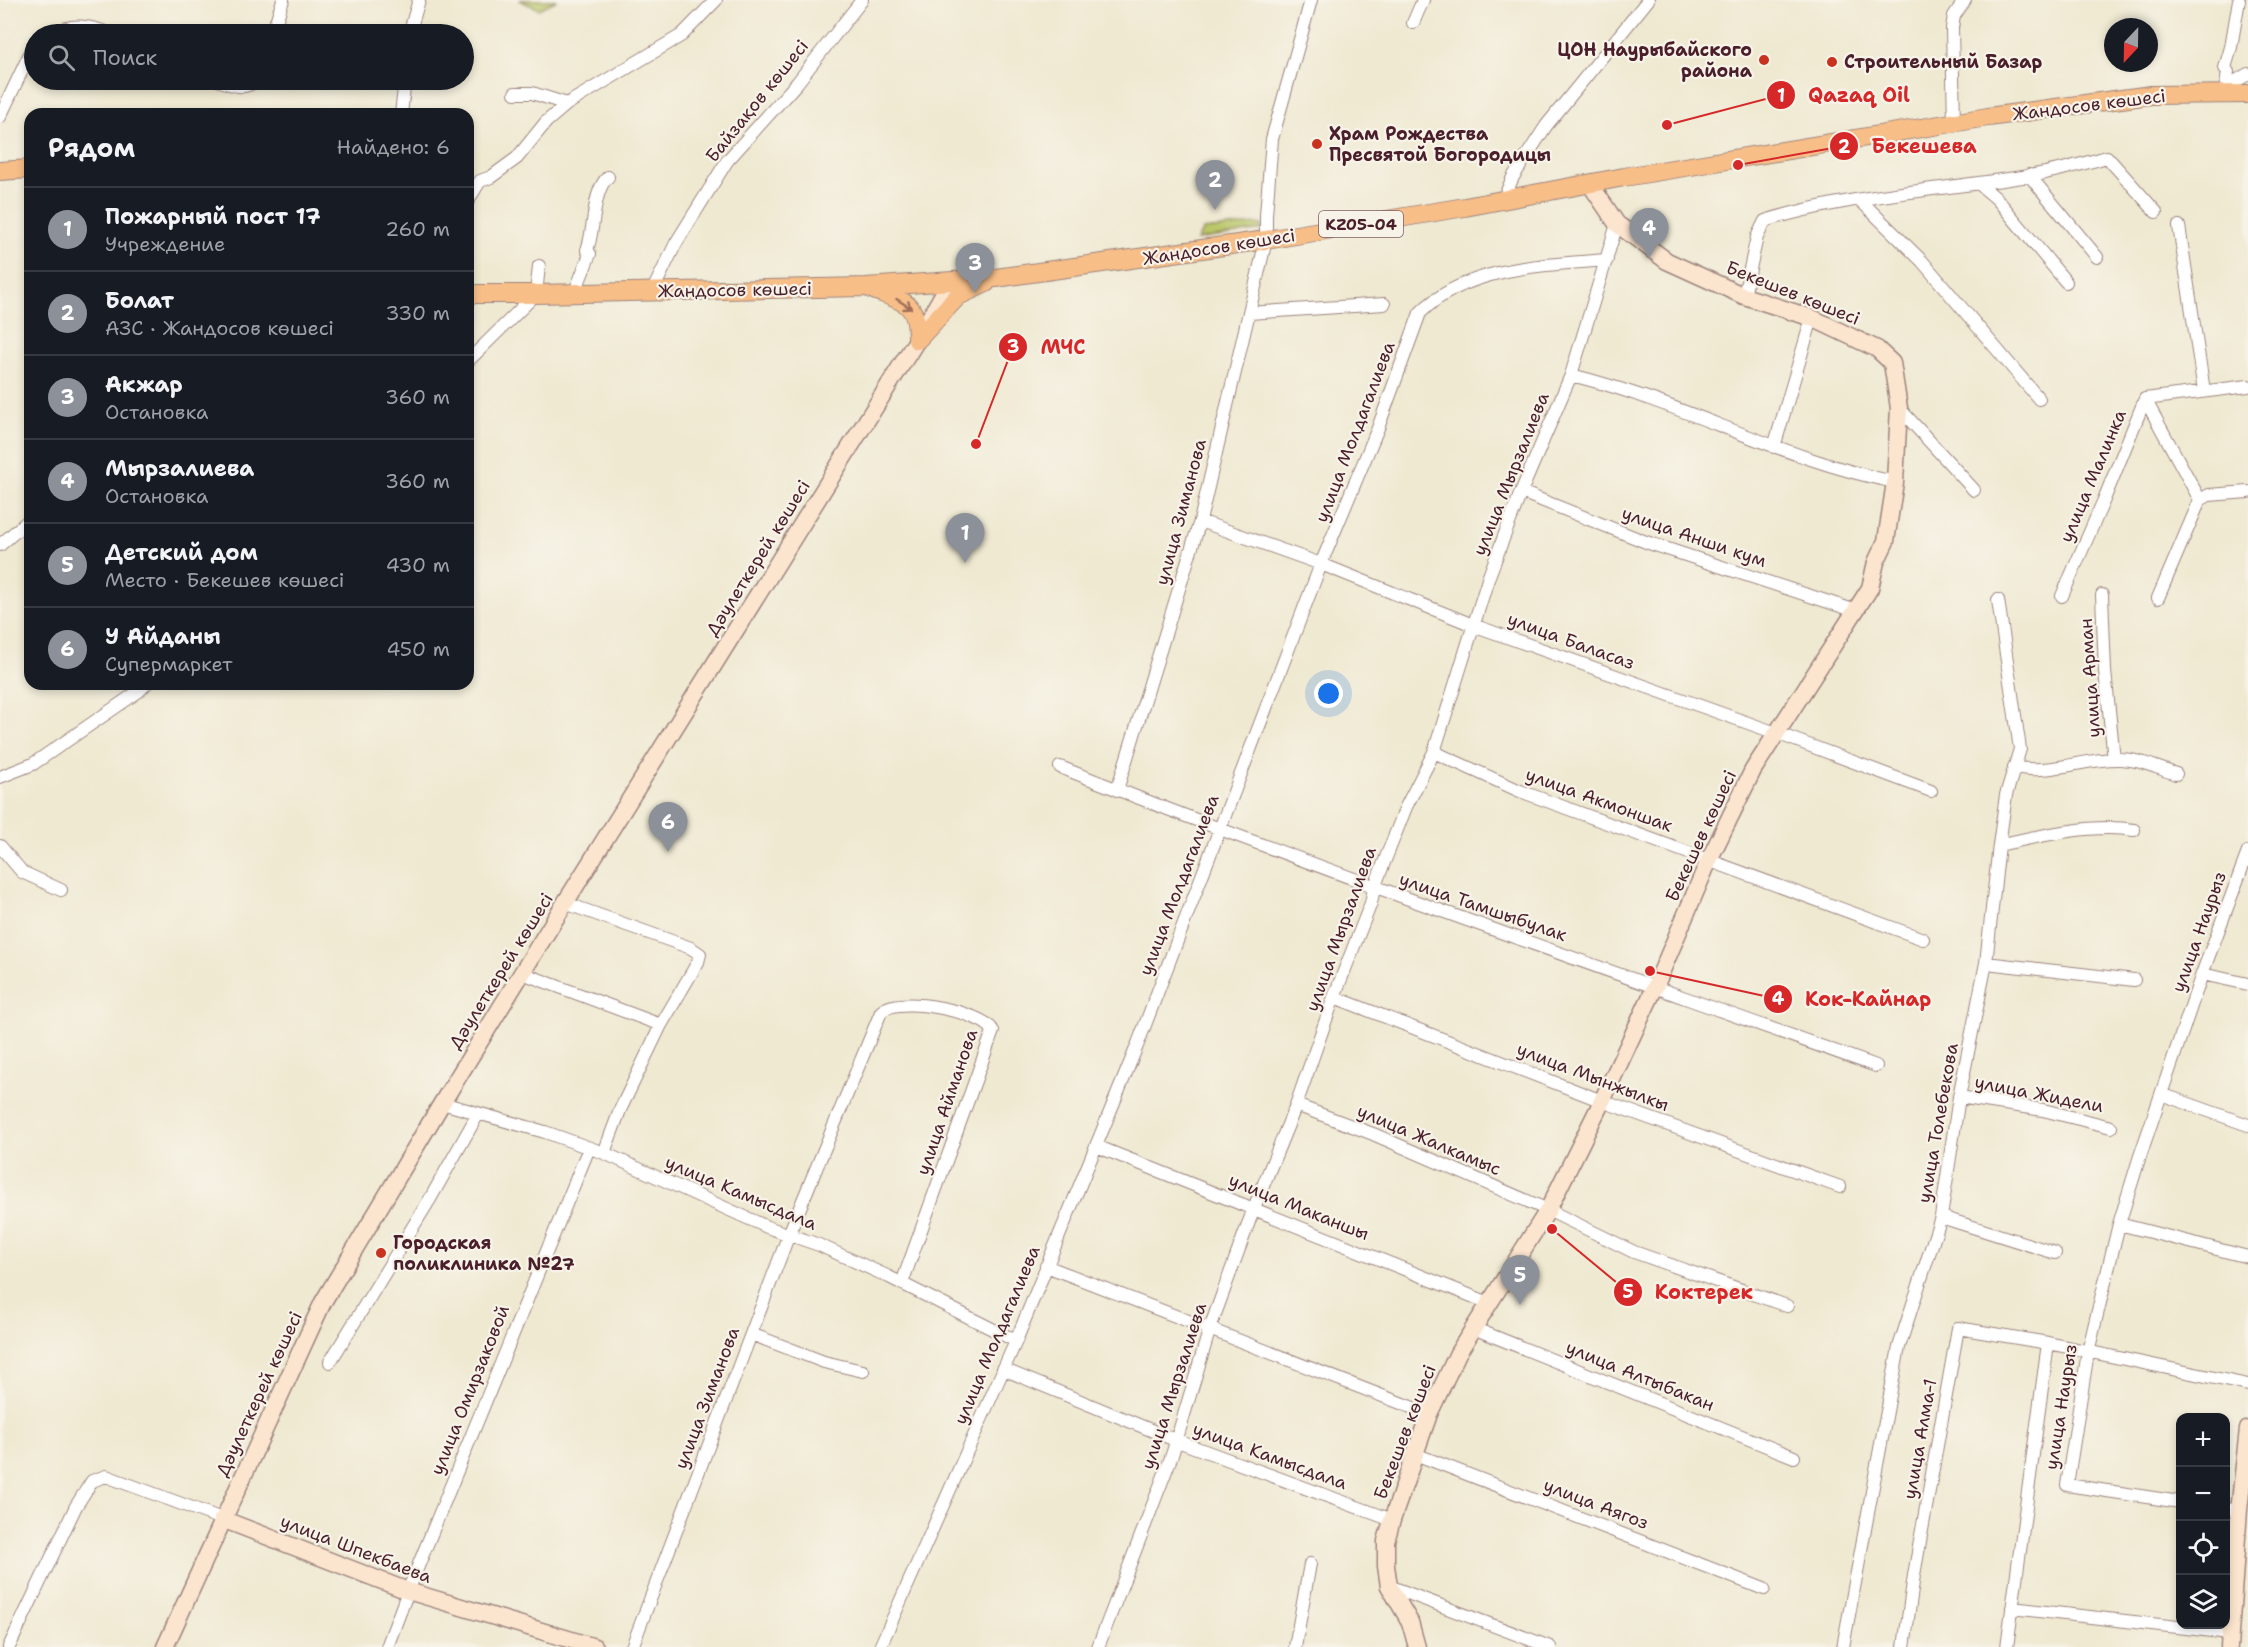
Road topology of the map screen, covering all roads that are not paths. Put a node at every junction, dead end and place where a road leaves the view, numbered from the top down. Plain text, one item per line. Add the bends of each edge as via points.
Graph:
1 (283, 0) edge
2 (419, 0) edge
3 (716, 0) edge
4 (862, 0) edge
5 (1311, 0) edge
6 (1423, 0) edge
7 (1648, 0) edge
8 (1965, 0) edge
9 (2239, 0) edge
10 (1413, 23) dead end
11 (275, 24) edge
12 (412, 24) edge
13 (24, 66) edge
14 (2248, 74) edge
15 (404, 90) edge
16 (2226, 90) junction
17 (515, 93) dead end
18 (2248, 94) edge
19 (567, 104) junction
20 (402, 108) edge
21 (0, 117) edge
22 (1954, 123) junction
23 (24, 169) edge
24 (0, 171) edge
25 (2029, 176) junction
26 (608, 177) dead end
27 (1978, 183) junction
28 (1590, 184) junction
29 (474, 191) edge
30 (1504, 198) junction
31 (1860, 200) junction
32 (2156, 212) dead end
33 (1617, 224) junction
34 (2179, 226) dead end
35 (1266, 240) junction
36 (2097, 257) dead end
37 (1607, 260) junction
38 (538, 266) dead end
39 (996, 278) junction
40 (950, 282) junction
41 (2066, 282) dead end
42 (866, 287) junction
43 (652, 292) junction
44 (474, 294) edge
45 (536, 294) junction
46 (574, 294) junction
47 (1744, 296) junction
48 (1384, 304) dead end
49 (1249, 313) junction
50 (1812, 318) junction
51 (917, 340) junction
52 (474, 355) edge
53 (1571, 375) junction
54 (2248, 386) edge
55 (2204, 391) junction
56 (2039, 399) dead end
57 (2145, 399) junction
58 (1899, 408) junction
59 (1774, 447) junction
60 (1895, 482) junction
61 (1974, 490) dead end
62 (1521, 492) junction
63 (2248, 492) edge
64 (2200, 500) junction
65 (1200, 521) junction
66 (24, 524) edge
67 (0, 545) edge
68 (1321, 564) junction
69 (2102, 595) dead end
70 (2062, 596) dead end
71 (2158, 598) dead end
72 (1998, 600) dead end
73 (1856, 611) junction
74 (1473, 625) junction
75 (140, 690) edge
76 (1776, 733) junction
77 (1434, 752) junction
78 (2114, 759) junction
79 (1060, 767) dead end
80 (2014, 767) junction
81 (2176, 774) dead end
82 (0, 777) edge
83 (1117, 790) junction
84 (1931, 791) dead end
85 (1220, 830) junction
86 (2134, 830) dead end
87 (0, 846) edge
88 (1999, 846) junction
89 (2248, 852) edge
90 (1710, 860) junction
91 (1374, 888) junction
92 (61, 890) dead end
93 (565, 903) junction
94 (1923, 939) dead end
95 (1986, 963) junction
96 (522, 973) junction
97 (2202, 974) junction
98 (2134, 980) dead end
99 (2248, 984) edge
100 (1657, 988) junction
101 (1334, 997) junction
102 (661, 1024) junction
103 (1875, 1066) dead end
104 (2161, 1094) junction
105 (1959, 1097) junction
106 (1602, 1101) junction
107 (441, 1103) junction
108 (1296, 1105) junction
109 (477, 1114) junction
110 (2248, 1125) edge
111 (2111, 1127) dead end
112 (1096, 1146) junction
113 (589, 1148) junction
114 (604, 1153) junction
115 (818, 1162) joint
116 (1840, 1187) dead end
117 (1254, 1208) junction
118 (1548, 1210) junction
119 (1941, 1217) junction
120 (2119, 1224) junction
121 (789, 1234) junction
122 (2055, 1254) dead end
123 (2248, 1257) edge
124 (1046, 1266) junction
125 (902, 1283) junction
126 (1489, 1303) junction
127 (1787, 1306) dead end
128 (1210, 1328) junction
129 (1473, 1328) junction
130 (751, 1334) junction
131 (1016, 1341) junction
132 (2048, 1343) junction
133 (2088, 1352) junction
134 (330, 1362) dead end
135 (1003, 1369) junction
136 (863, 1371) dead end
137 (2248, 1385) edge
138 (1429, 1414) junction
139 (2248, 1430) edge
140 (1175, 1440) junction
141 (1415, 1454) junction
142 (1794, 1457) dead end
143 (2176, 1501) edge
144 (2232, 1509) edge
145 (222, 1519) junction
146 (1392, 1520) junction
147 (1310, 1564) dead end
148 (1389, 1586) junction
149 (1764, 1589) dead end
150 (408, 1591) junction
151 (2012, 1608) junction
152 (2230, 1640) edge
153 (9, 1647) edge
154 (165, 1647) edge
155 (387, 1647) edge
156 (595, 1647) edge
157 (632, 1647) edge
158 (880, 1647) edge
159 (1098, 1647) edge
160 (1295, 1647) edge
161 (1417, 1647) edge
162 (1550, 1647) edge
163 (1843, 1647) edge
164 (1904, 1647) edge
165 (2007, 1647) edge

1 - 11 street
2 - 12 street
3 - 19 street via 682,34
4 - 43 street, Байзақов көшесі via 797,83 727,161 676,243
5 - 35 street, улица Зиманова via 1272,138
6 - 10 street
7 - 30 street via 1546,126
8 - 22 street via 1954,15 1952,28
9 - 16 street via 2224,68 2228,72
13 - 21 street
14 - 16 street
15 - 20 street
16 - 18 main road, Жандосов көшесі / KZ05-04
16 - 22 main road, Жандосов көшесі / KZ05-04 via 2151,95
17 - 19 street via 532,93
19 - 29 street via 546,122 517,158 480,181
22 - 28 main road, Жандосов көшесі / KZ05-04
23 - 24 main road
25 - 27 street
25 - 32 street via 2107,157
25 - 36 street
26 - 46 street via 600,187 587,250 590,254
27 - 31 street
27 - 41 street via 1997,199
28 - 30 main road, Жандосов көшесі / KZ05-04
28 - 33 main road, Бекешев көшесі
30 - 35 main road, Жандосов көшесі / KZ05-04
31 - 47 street via 1765,221 1757,237
31 - 56 street via 1922,261
33 - 37 street, улица Мырзалиева
33 - 47 main road, Бекешев көшесі via 1667,261
34 - 55 street
35 - 39 main road, Жандосов көшесі / KZ05-04
35 - 49 street, улица Зиманова
37 - 53 street, улица Мырзалиева
37 - 68 street, улица Молдагалиева via 1495,273 1458,287 1420,313 1378,428
38 - 45 street
39 - 40 main road, Жандосов көшесі / KZ05-04
39 - 51 main road via 958,296
40 - 42 main road, Жандосов көшесі / KZ05-04
40 - 51 main road, Дәулеткерей көшесі
42 - 43 main road, Жандосов көшесі / KZ05-04
42 -> 51 main road via 906,303 913,310 918,322
43 - 46 main road, Жандосов көшесі / KZ05-04
44 - 45 main road, Жандосов көшесі / KZ05-04
45 - 46 main road, Жандосов көшесі / KZ05-04
45 - 52 street
47 - 50 main road, Бекешев көшесі
48 - 49 street
49 - 65 street, улица Зиманова
50 - 58 main road, Бекешев көшесі via 1877,349 1892,363
50 - 59 street
51 - 93 main road, Дәулеткерей көшесі
53 - 59 street via 1610,384
53 - 62 street, улица Мырзалиева
54 - 55 street, улица Малинка
55 - 57 street, улица Малинка
57 - 64 street
57 - 70 street, улица Малинка
58 - 60 main road, Бекешев көшесі
58 - 61 street
59 - 60 street via 1853,474
60 - 73 main road, Бекешев көшесі via 1886,541 1870,588
62 - 73 street, улица Анши кум via 1646,542
62 - 74 street, улица Мырзалиева
63 - 64 street via 2209,495
64 - 71 street
65 - 68 street, улица Баласаз
65 - 83 street, улица Зиманова
66 - 67 street
68 - 74 street, улица Баласаз
68 - 85 street, улица Молдагалиева
69 - 78 street, улица Арман
72 - 80 street, улица Толебекова via 2020,749
73 - 76 main road, Бекешев көшесі
74 - 76 street, улица Баласаз
74 - 77 street, улица Мырзалиева
75 - 82 street via 33,764
76 - 84 street, улица Баласаз
76 - 90 main road, Бекешев көшесі via 1753,770
77 - 90 street, улица Акмоншак via 1520,791
77 - 91 street, улица Мырзалиева via 1406,807
78 - 80 street via 2047,770
78 - 81 street via 2128,759
79 - 83 street, улица Тамшыбулак
80 - 88 street, улица Толебекова
83 - 85 street, улица Тамшыбулак
85 - 91 street, улица Тамшыбулак
85 - 112 street, улица Молдагалиева
86 - 88 street via 2105,828
87 - 92 street via 22,872
88 - 95 street, улица Толебекова
89 - 97 street, улица Наурыз
90 - 94 street, улица Акмоншак
90 - 100 main road, Бекешев көшесі
91 - 100 street, улица Тамшыбулак
91 - 101 street, улица Мырзалиева
93 - 96 main road, Дәулеткерей көшесі
93 - 102 street via 700,954
95 - 98 street
95 - 105 street, улица Толебекова
96 - 102 street
96 - 107 main road, Дәулеткерей көшесі
97 - 99 street
97 - 104 street, улица Наурыз
100 - 103 street, улица Тамшыбулак
100 - 106 main road, Бекешев көшесі
101 - 106 street, улица Мынжылкы
101 - 108 street, улица Мырзалиева
102 - 114 street
104 - 110 street
104 - 120 street, улица Наурыз
105 - 111 street, улица Жидели via 2043,1110
105 - 119 street, улица Толебекова
106 - 116 street, улица Мынжылкы
106 - 118 main road, Бекешев көшесі
107 - 109 street, улица Камысдала
107 - 145 main road, Дәулеткерей көшесі via 323,1302
108 - 117 street, улица Мырзалиева
108 - 118 street, улица Жалкамыс
109 - 113 street, улица Камысдала
109 - 134 street
112 - 117 street, улица Маканшы
112 - 124 street, улица Молдагалиева
113 - 114 street, улица Камысдала
113 - 150 street, улица Омирзаковой
114 - 121 street, улица Камысдала
115 - 121 street, улица Зиманова
115 - 125 street, улица Айманова via 884,1008 931,1005 981,1021 993,1029
117 - 126 street, улица Маканшы
117 - 128 street, улица Мырзалиева
118 - 126 main road, Бекешев көшесі
118 - 127 street, улица Жалкамыс via 1634,1252
119 - 122 street
119 - 163 street, улица Толебекова via 1899,1347
120 - 123 street
120 - 133 street, улица Наурыз
121 - 125 street, улица Камысдала
121 - 130 street, улица Зиманова
124 - 128 street
124 - 131 street, улица Молдагалиева
125 - 131 street, улица Камысдала
126 - 129 main road, Бекешев көшесі
128 - 138 street
128 - 140 street, улица Мырзалиева
129 - 138 main road, Бекешев көшесі
129 - 142 street, улица Алтыбакан
130 - 136 street via 824,1362
130 - 157 street, улица Зиманова
131 - 135 street, улица Молдагалиева
132 - 133 street, улица Алма-1
132 - 151 street
132 - 164 street, улица Алма-1 via 1958,1328
133 - 137 street, улица Алма-1
133 - 143 street, улица Наурыз via 2067,1485
135 - 140 street, улица Камысдала
135 - 158 street, улица Молдагалиева
138 - 141 main road, Бекешев көшесі
139 - 144 main road
140 - 146 street, улица Камысдала
140 - 159 street, улица Мырзалиева
141 - 146 main road, Бекешев көшесі
141 - 149 street, улица Аягоз
144 - 152 main road
145 - 150 main road, улица Шпекбаева
145 - 153 street, улица Шпекбаева via 106,1476 93,1481 76,1506
145 - 154 main road, Дәулеткерей көшесі
146 - 148 main road, Бекешев көшесі via 1386,1541
147 - 160 street
148 - 161 main road, Бекешев көшесі via 1410,1622
148 - 162 street
150 - 155 street, улица Омирзаковой
150 - 156 main road, улица Шпекбаева
151 - 152 street
151 - 165 street

